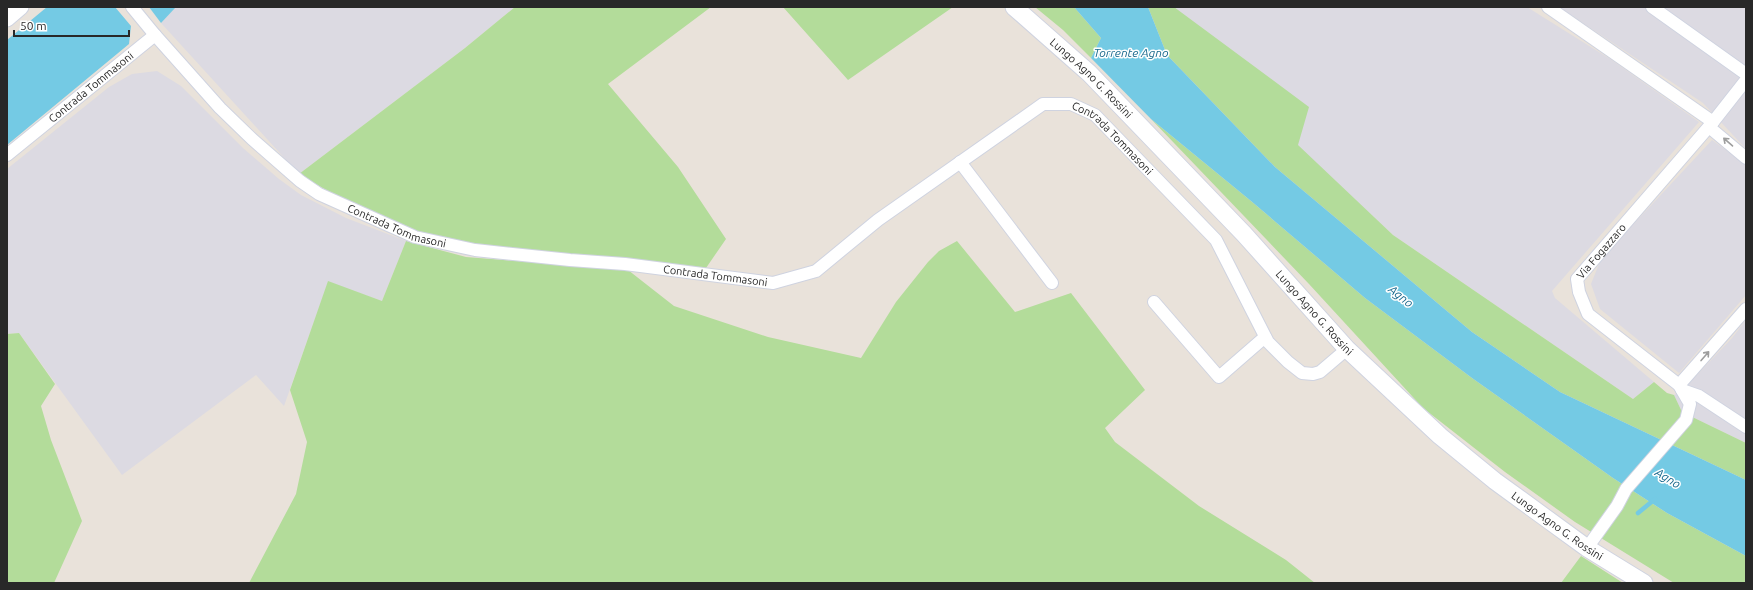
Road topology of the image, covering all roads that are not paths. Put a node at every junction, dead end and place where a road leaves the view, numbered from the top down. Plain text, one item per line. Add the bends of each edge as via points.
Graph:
1 (21, 7) edge
2 (132, 7) edge
3 (1014, 7) edge
4 (1548, 7) edge
5 (1652, 7) edge
6 (7, 19) edge
7 (155, 35) junction
8 (1746, 74) edge
9 (1746, 80) edge
10 (1711, 125) junction
11 (7, 155) edge
12 (1746, 158) edge
13 (960, 162) junction
14 (1052, 283) dead end
15 (1154, 302) dead end
16 (1746, 309) edge
17 (1265, 337) junction
18 (1347, 349) junction
19 (1681, 388) junction
20 (1746, 427) edge
21 (1587, 548) junction
22 (1644, 583) edge

1 - 6 street
2 - 7 street
3 - 18 main road, Lungo Agno G. Rossini via 1095,78 1244,234
4 - 10 street
5 - 8 street
7 - 11 street, Contrada Tommasoni
7 - 13 street, Contrada Tommasoni via 220,108 300,181 325,197 415,237 475,250 625,264 773,283 816,271 878,220
9 - 10 street, Via Fogazzaro
12 -> 10 street
10 - 19 street, Via Fogazzaro via 1577,279 1588,314
13 - 14 street
13 - 17 street, Contrada Tommasoni via 1043,104 1072,104 1095,114 1216,240
15 - 17 street via 1219,377
19 -> 16 street
17 - 18 street, Contrada Tommasoni via 1302,373 1320,372
18 - 21 main road, Lungo Agno G. Rossini via 1440,436
19 - 20 street via 1699,396
19 - 21 street via 1690,404 1686,420 1626,489
21 - 22 main road, Lungo Agno G. Rossini

